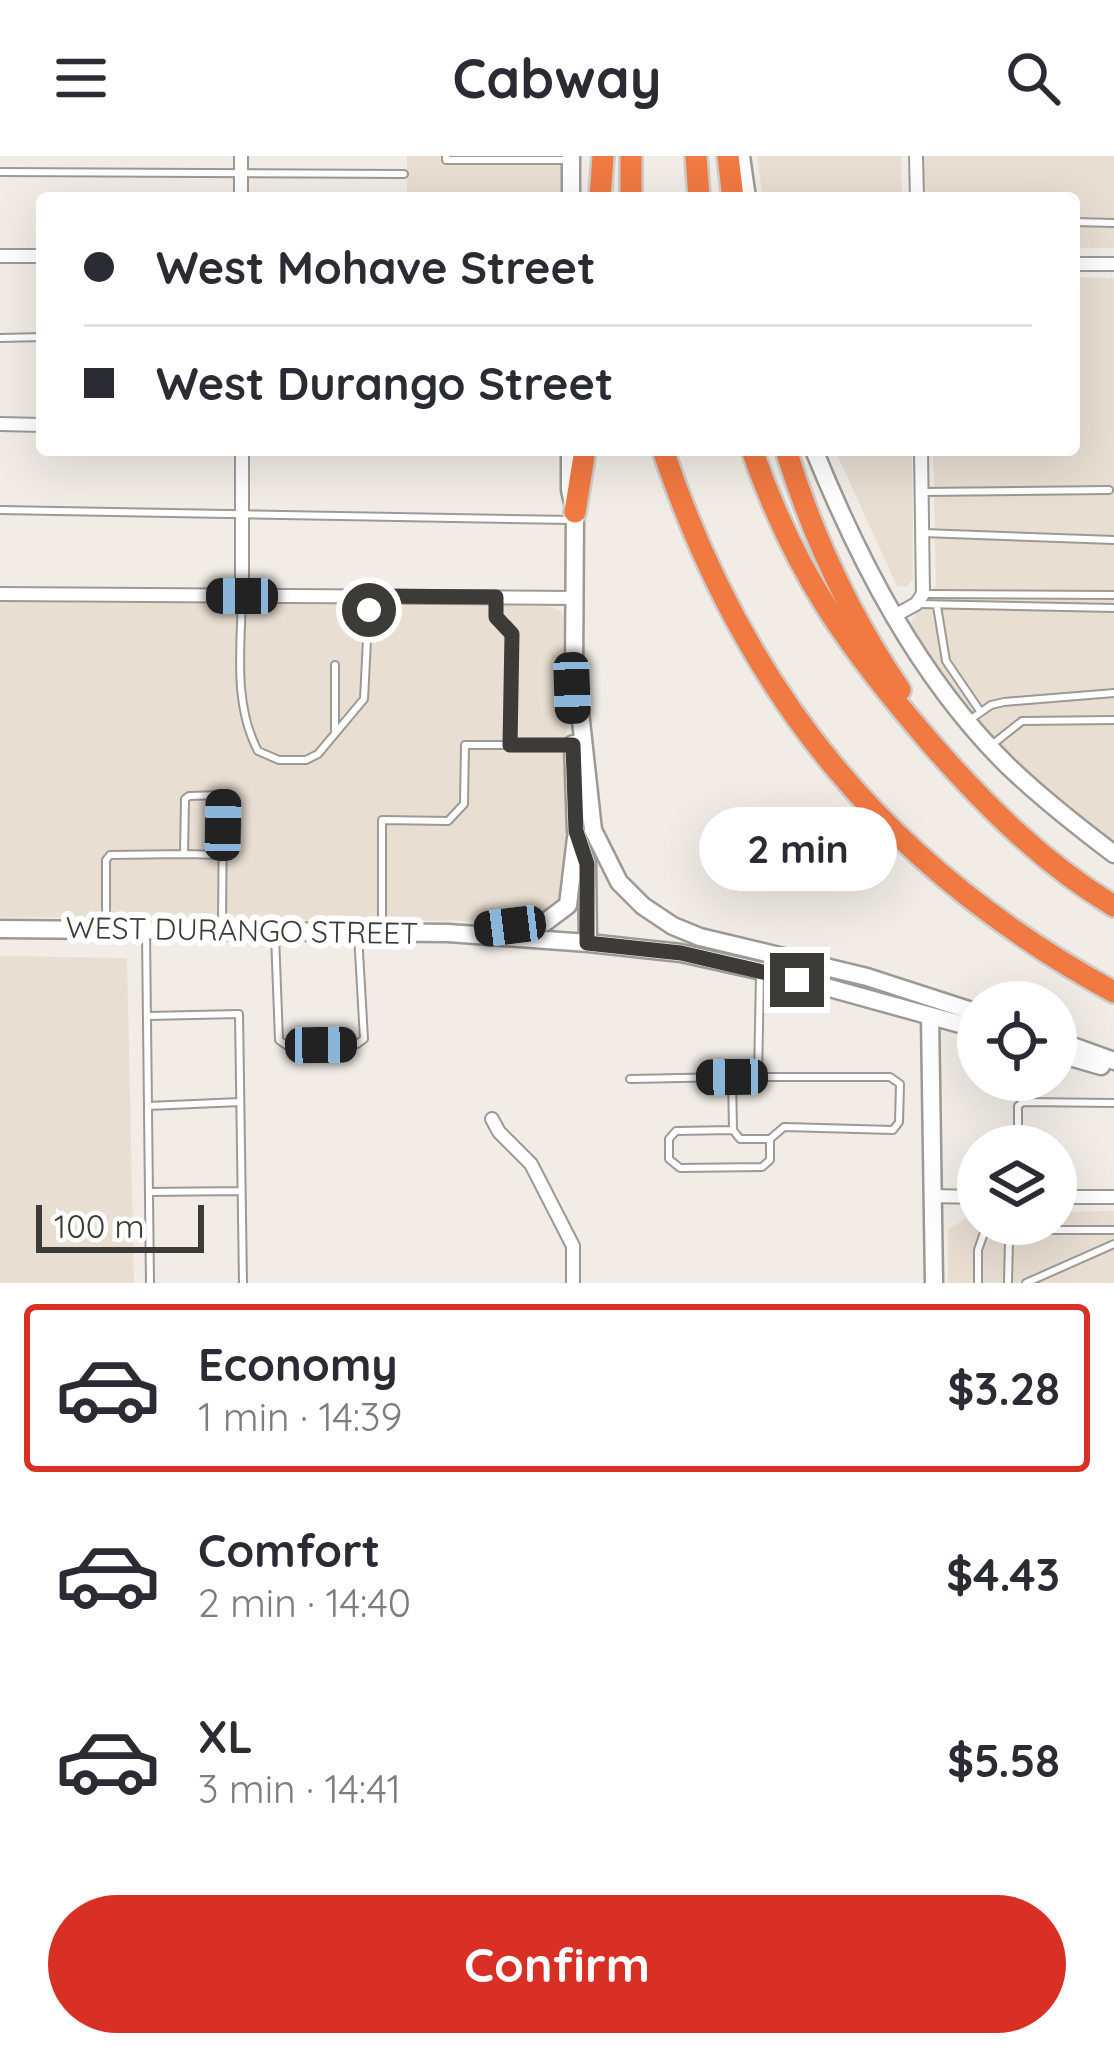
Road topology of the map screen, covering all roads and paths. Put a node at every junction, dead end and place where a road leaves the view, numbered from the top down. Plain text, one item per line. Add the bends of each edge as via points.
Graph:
1 (241, 156) edge
2 (446, 156) edge
3 (603, 156) edge
4 (631, 156) edge
5 (696, 156) edge
6 (728, 156) edge
7 (741, 156) edge
8 (916, 156) edge
9 (571, 158) edge
10 (0, 172) edge
11 (241, 172) junction
12 (404, 174) dead end
13 (241, 192) edge
14 (571, 192) edge
15 (600, 192) edge
16 (632, 192) edge
17 (699, 192) edge
18 (732, 192) edge
19 (746, 192) edge
20 (917, 192) edge
21 (1080, 222) edge
22 (1114, 223) edge
23 (0, 256) edge
24 (36, 256) edge
25 (1080, 264) edge
26 (1114, 264) edge
27 (36, 337) edge
28 (0, 338) edge
29 (0, 424) edge
30 (36, 424) edge
31 (242, 456) edge
32 (570, 456) edge
33 (584, 456) edge
34 (665, 456) edge
35 (754, 456) edge
36 (788, 456) edge
37 (817, 456) edge
38 (921, 456) edge
39 (1109, 490) dead end
40 (922, 492) junction
41 (0, 510) edge
42 (241, 512) junction
43 (575, 516) junction
44 (923, 533) junction
45 (1114, 540) edge
46 (0, 593) edge
47 (1114, 595) edge
48 (242, 596) junction
49 (369, 596) junction
50 (496, 597) junction
51 (574, 598) junction
52 (920, 599) junction
53 (937, 606) junction
54 (1114, 608) edge
55 (896, 615) junction
56 (335, 665) dead end
57 (575, 666) junction
58 (947, 680) junction
59 (1114, 693) edge
60 (975, 716) junction
61 (1114, 720) edge
62 (335, 737) junction
63 (510, 745) junction
64 (573, 745) junction
65 (991, 746) junction
66 (966, 783) junction
67 (576, 831) junction
68 (184, 854) junction
69 (1114, 854) edge
70 (223, 855) junction
71 (1114, 906) edge
72 (0, 929) edge
73 (106, 930) junction
74 (146, 930) junction
75 (222, 931) junction
76 (275, 932) junction
77 (358, 932) junction
78 (382, 932) junction
79 (448, 933) junction
80 (587, 943) junction
81 (760, 971) junction
82 (1114, 992) edge
83 (870, 1000) junction
84 (957, 1006) edge
85 (147, 1016) junction
86 (930, 1016) junction
87 (957, 1023) edge
88 (957, 1031) edge
89 (1077, 1049) edge
90 (930, 1056) junction
91 (1077, 1057) edge
92 (1114, 1065) edge
93 (732, 1077) junction
94 (758, 1077) junction
95 (630, 1079) dead end
96 (240, 1102) junction
97 (1114, 1103) edge
98 (148, 1106) junction
99 (492, 1119) dead end
100 (1018, 1125) edge
101 (733, 1130) junction
102 (770, 1139) junction
103 (242, 1191) junction
104 (149, 1192) junction
105 (932, 1196) junction
106 (957, 1196) edge
107 (1077, 1197) edge
108 (1114, 1198) edge
109 (1114, 1230) edge
110 (1114, 1244) edge
111 (980, 1245) edge
112 (149, 1283) edge
113 (243, 1283) edge
114 (573, 1283) edge
115 (934, 1283) edge
116 (978, 1283) edge
117 (1008, 1283) edge
118 (1026, 1283) edge

1 - 11 street
2 - 9 lane
3 - 15 highway
4 - 16 highway
5 - 17 highway
6 - 18 highway
7 - 19 main road
8 - 20 street
9 - 14 main road
10 - 11 lane
11 - 12 lane
11 - 13 street
21 - 22 lane
23 - 24 street
25 - 26 street
27 - 28 lane
29 - 30 street
31 - 42 street
32 - 43 main road
33 - 43 highway
34 - 82 highway via 705,561 809,739 934,871 1037,948
35 - 66 highway via 775,512 844,639
36 - 66 highway via 849,606
37 - 55 main road
38 - 40 street
39 - 40 lane
40 - 44 street
41 - 42 lane
42 - 43 lane
42 - 48 street
43 - 51 main road
44 - 45 lane
44 - 52 street
46 - 48 street
47 - 52 lane
48 - 49 street
48 - 62 lane via 241,698 258,751 306,760
49 - 50 street
49 - 62 lane via 366,693
50 - 51 street
50 - 63 lane via 496,617 512,634
51 - 57 main road
52 - 53 lane
52 - 55 street
53 - 54 lane
53 - 58 lane
55 - 58 main road
56 - 62 lane
57 - 64 main road
57 - 84 main road via 593,830 643,907 700,937
58 - 60 main road
59 - 60 lane via 1004,702
60 - 65 main road
61 - 65 lane via 1022,721
63 - 64 lane
63 - 78 lane via 465,745 464,805 448,820 382,820
64 - 67 main road
65 - 69 main road
66 - 71 highway via 1040,853
67 - 79 main road via 568,905 551,920
67 - 80 main road via 587,864
68 - 70 lane
68 - 70 lane via 185,799 223,795
68 - 73 lane via 110,855
70 - 75 lane
72 - 73 main road, WEST DURANGO STREET
73 - 74 main road, WEST DURANGO STREET
74 - 75 main road, WEST DURANGO STREET
74 - 85 lane
75 - 76 main road, WEST DURANGO STREET
76 - 77 main road, WEST DURANGO STREET
76 - 77 lane via 279,1040 286,1046 361,1042
77 - 78 main road, WEST DURANGO STREET
78 - 79 main road, WEST DURANGO STREET
79 - 80 main road, WEST DURANGO STREET
80 - 81 main road, WEST DURANGO STREET
81 - 83 main road, WEST DURANGO STREET
81 - 94 lane
83 - 86 main road, WEST DURANGO STREET
83 - 90 main road via 918,1026
85 - 96 lane via 239,1014
85 - 98 lane
86 - 87 main road, WEST DURANGO STREET
86 - 90 main road
88 - 90 main road via 939,1038
89 - 92 main road
90 - 105 main road
91 - 92 main road
93 - 94 lane
93 - 95 lane
93 - 101 lane
94 - 102 lane via 890,1077 900,1084 893,1130 784,1127
96 - 98 lane
96 - 103 lane
97 - 100 lane via 1023,1102
98 - 104 lane
99 - 114 street via 531,1164 573,1246
101 - 102 lane via 740,1139
101 - 102 lane via 676,1131 669,1159 680,1168 762,1167
103 - 104 lane
103 - 113 lane
104 - 112 lane
105 - 106 street
105 - 115 main road
107 - 108 street
109 - 117 lane via 1023,1230 1009,1240
110 - 118 lane
111 - 116 lane

